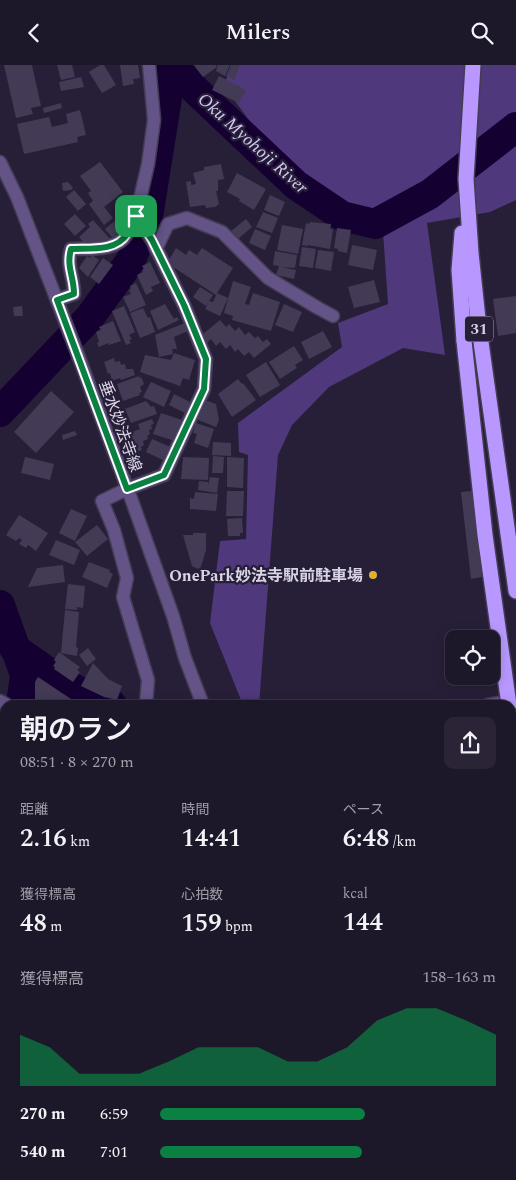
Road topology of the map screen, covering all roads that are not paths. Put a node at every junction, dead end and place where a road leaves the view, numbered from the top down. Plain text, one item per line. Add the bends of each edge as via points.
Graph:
1 (149, 65) edge
2 (473, 65) edge
3 (0, 162) edge
4 (466, 179) junction
5 (137, 217) junction
6 (154, 244) junction
7 (57, 300) junction
8 (333, 316) dead end
9 (127, 489) junction
10 (516, 591) edge
11 (146, 700) edge
12 (201, 700) edge
13 (508, 700) edge

1 - 5 street via 154,120
2 - 4 highway, 31
3 - 7 street, 垂水妙法寺線
4 - 10 highway, 31 via 479,328
4 - 13 highway, 31, bridge via 459,270 464,341 485,535
5 - 6 street
5 - 7 street via 120,243 110,247 71,249 68,260 74,294
6 - 8 street via 168,224 187,218 222,233 268,278
6 - 9 street via 206,359 204,389 164,475
7 - 9 street, 垂水妙法寺線
9 - 11 street via 102,501 127,578 123,597 148,680
9 - 12 street, 垂水妙法寺線

